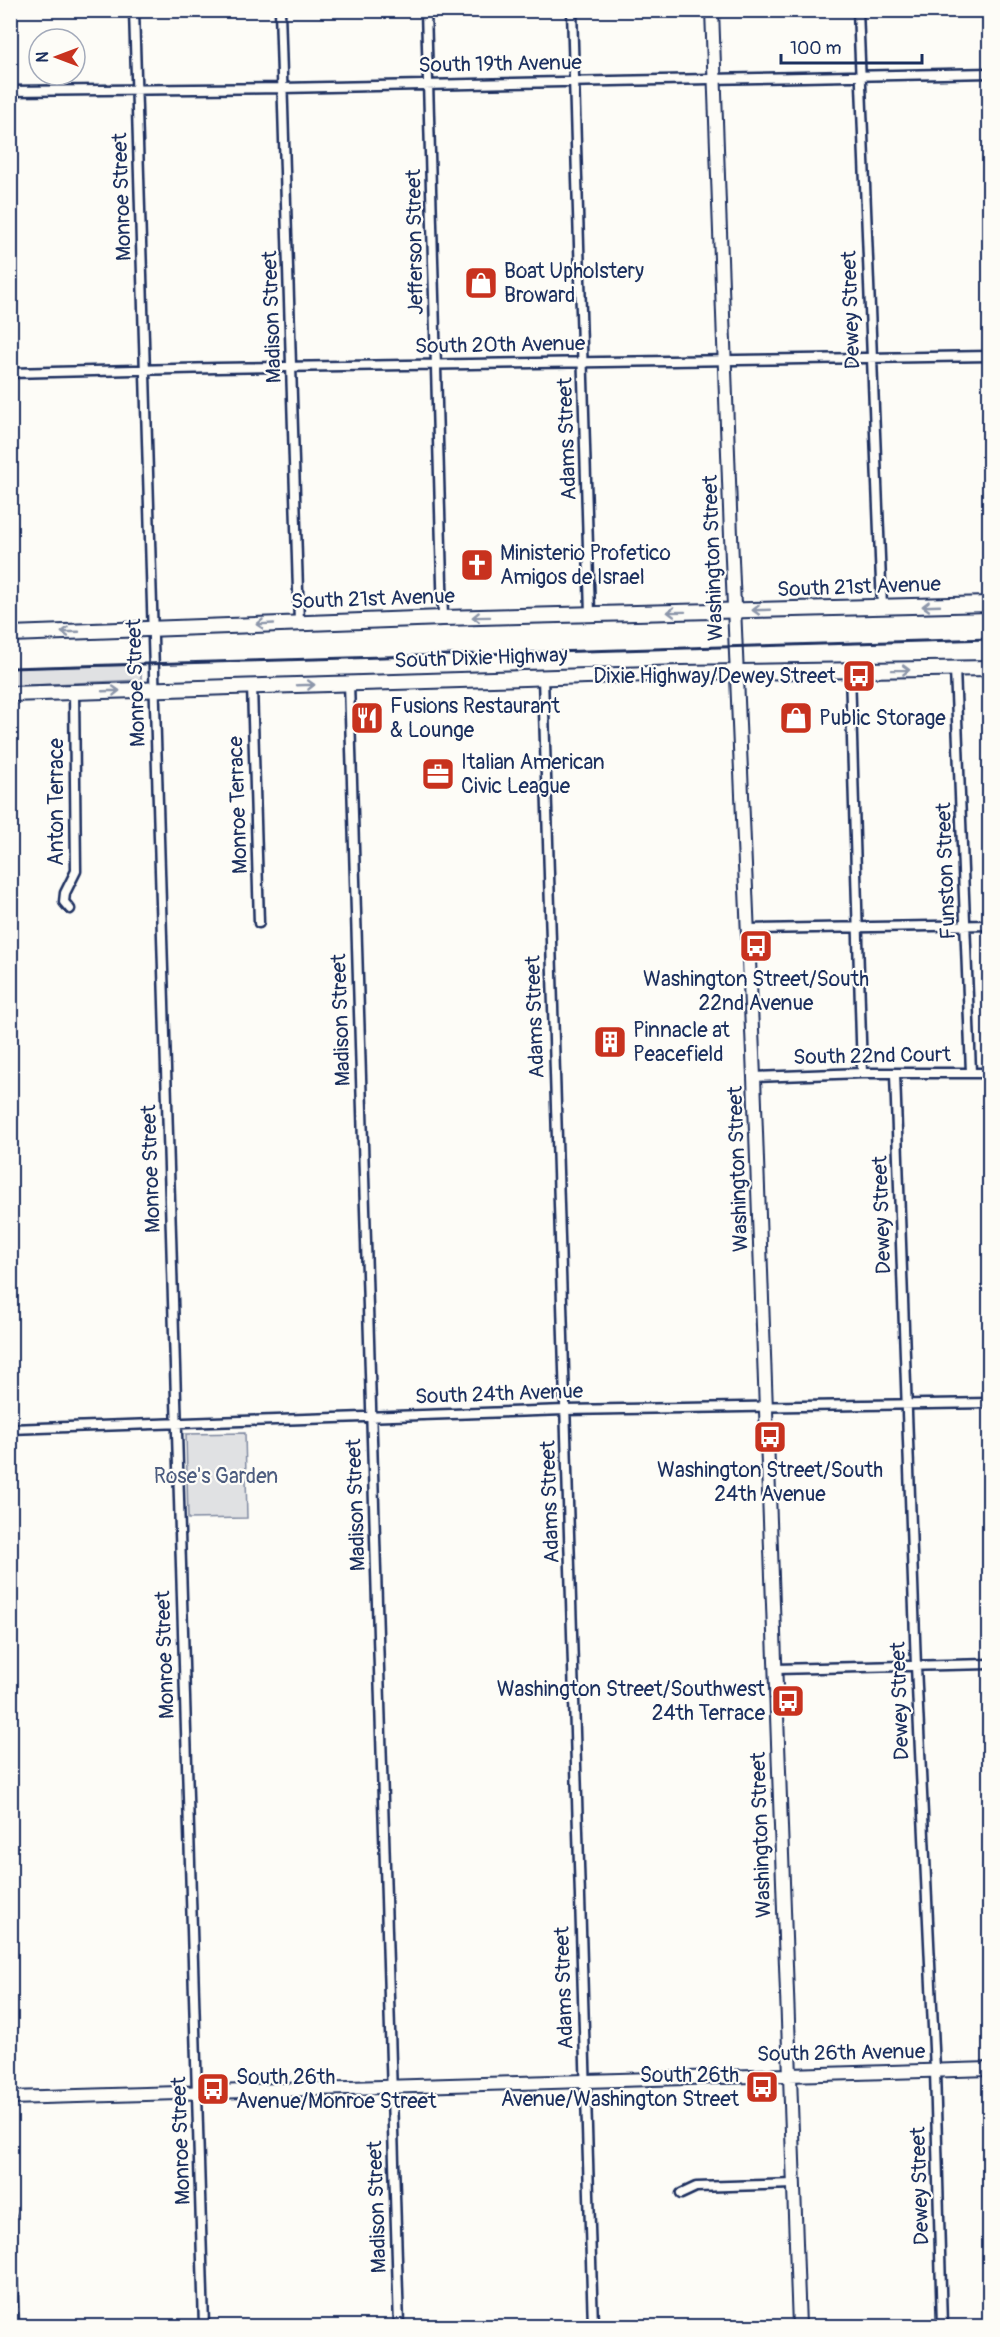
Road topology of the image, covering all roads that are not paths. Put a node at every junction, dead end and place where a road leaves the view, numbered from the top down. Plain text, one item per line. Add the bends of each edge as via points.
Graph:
1 (134, 10) edge
2 (280, 10) edge
3 (426, 10) edge
4 (572, 10) edge
5 (712, 10) edge
6 (858, 10) edge
7 (990, 73) edge
8 (860, 76) junction
9 (714, 78) junction
10 (574, 80) junction
11 (429, 83) junction
12 (282, 88) junction
13 (137, 90) junction
14 (10, 91) edge
15 (990, 356) edge
16 (871, 358) junction
17 (725, 359) junction
18 (583, 362) junction
19 (436, 365) junction
20 (292, 367) junction
21 (145, 370) junction
22 (10, 374) edge
23 (990, 604) edge
24 (882, 607) junction
25 (734, 611) junction
26 (590, 614) junction
27 (443, 618) junction
28 (299, 622) junction
29 (153, 630) junction
30 (10, 634) edge
31 (990, 668) edge
32 (955, 669) junction
33 (850, 670) junction
34 (737, 672) junction
35 (543, 677) junction
36 (349, 683) junction
37 (252, 686) junction
38 (154, 689) junction
39 (74, 692) junction
40 (10, 694) edge
41 (70, 909) dead end
42 (259, 923) dead end
43 (966, 925) junction
44 (990, 925) edge
45 (857, 927) junction
46 (748, 929) junction
47 (971, 1072) junction
48 (862, 1073) junction
49 (990, 1073) edge
50 (895, 1074) junction
51 (754, 1077) junction
52 (990, 1403) edge
53 (908, 1404) junction
54 (766, 1406) junction
55 (565, 1410) junction
56 (372, 1416) junction
57 (176, 1423) junction
58 (10, 1429) edge
59 (990, 1664) edge
60 (916, 1666) junction
61 (775, 1669) junction
62 (990, 2068) edge
63 (935, 2070) junction
64 (788, 2074) junction
65 (585, 2080) junction
66 (392, 2085) junction
67 (197, 2093) junction
68 (10, 2098) edge
69 (794, 2184) junction
70 (681, 2194) dead end
71 (10, 2216) edge
72 (14, 2326) edge
73 (204, 2326) edge
74 (399, 2326) edge
75 (593, 2326) edge
76 (799, 2326) edge
77 (942, 2326) edge

1 - 13 street, Monroe Street
2 - 12 street, Madison Street
3 - 11 street, Jefferson Street
4 - 10 street, Adams Street
5 - 9 street, Washington Street
6 - 8 street, Dewey Street
7 - 8 street, South 19th Avenue
8 - 9 street, South 19th Avenue
8 - 16 street, Dewey Street
9 - 10 street, South 19th Avenue
9 - 17 street, Washington Street
10 - 11 street, South 19th Avenue
10 - 18 street, Adams Street
11 - 12 street, South 19th Avenue
11 - 19 street, Jefferson Street
12 - 13 street, South 19th Avenue
12 - 20 street, Madison Street
13 - 14 street, South 19th Avenue
13 - 21 street, Monroe Street
15 - 16 street, South 20th Avenue
16 - 17 street, South 20th Avenue
16 - 24 street, Dewey Street
17 - 18 street, South 20th Avenue
17 - 25 street, Washington Street
18 - 19 street, South 20th Avenue
18 - 26 street, Adams Street
19 - 20 street, South 20th Avenue
19 - 27 street, Jefferson Street
20 - 21 street, South 20th Avenue
20 - 28 street, Madison Street
21 - 22 street, South 20th Avenue
21 - 29 street, Monroe Street
23 -> 24 main road, South 21st Avenue
24 -> 25 main road, South 21st Avenue
25 -> 26 main road, South 21st Avenue
25 - 34 street, Washington Street
26 -> 27 main road, South 21st Avenue
27 - 28 main road, South 21st Avenue
28 -> 29 main road, South 21st Avenue
29 -> 30 main road, South 21st Avenue
29 - 38 street, Monroe Street
31 - 32 main road, South Dixie Highway
33 -> 32 main road, South Dixie Highway
32 - 43 street, Funston Street
33 - 34 main road, South Dixie Highway
33 - 45 street
34 - 35 main road, South Dixie Highway
34 - 46 street, Washington Street
35 - 36 main road, South Dixie Highway
35 - 55 street, Adams Street
37 -> 36 main road, South Dixie Highway
36 - 56 street, Madison Street
37 - 38 main road, South Dixie Highway
37 - 42 street, Monroe Terrace
39 -> 38 main road, South Dixie Highway
38 - 57 street, Monroe Street
39 - 40 main road, South Dixie Highway
39 - 41 street, Anton Terrace via 76,871 64,893 64,902
43 - 44 street
43 - 45 street
43 - 47 street, Funston Street
45 - 46 street
45 - 48 street
46 - 51 street, Washington Street
47 - 49 street, South 22nd Court
47 - 50 street, South 22nd Court
48 - 50 street, South 22nd Court
48 - 51 street, South 22nd Court
50 - 53 street, Dewey Street
51 - 54 street, Washington Street
52 - 53 street, South 24th Avenue
53 - 54 street, South 24th Avenue
53 - 60 street, Dewey Street
54 - 55 street, South 24th Avenue
54 - 61 street, Washington Street
55 - 56 street, South 24th Avenue
55 - 65 street, Adams Street
56 - 57 street, South 24th Avenue
56 - 66 street, Madison Street
57 - 58 street, South 24th Avenue
57 - 67 street, Monroe Street
59 - 60 street
60 - 61 street
60 - 63 street, Dewey Street
61 - 64 street, Washington Street
62 - 63 street, South 26th Avenue
63 - 64 street, South 26th Avenue
63 - 77 street, Dewey Street
64 - 65 street, South 26th Avenue
64 - 69 street, Washington Street
65 - 66 street, South 26th Avenue
65 - 75 street, Adams Street
66 - 67 street, South 26th Avenue
66 - 74 street, Madison Street
67 - 68 street, South 26th Avenue
67 - 73 street, Monroe Street
69 - 70 street via 696,2187
69 - 76 street, Washington Street
71 - 72 street

